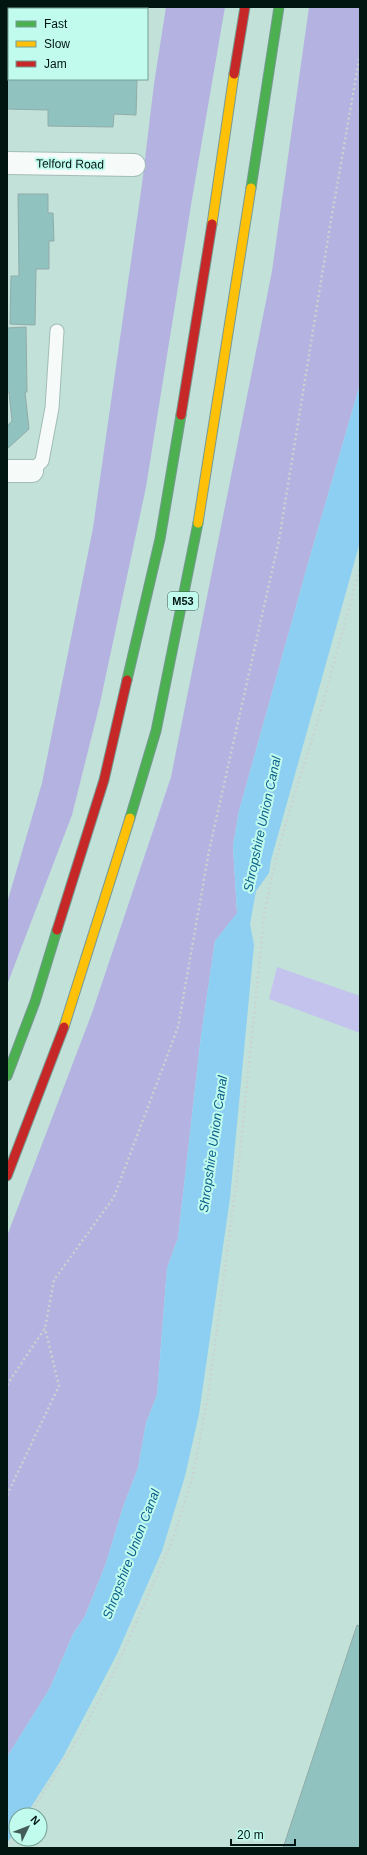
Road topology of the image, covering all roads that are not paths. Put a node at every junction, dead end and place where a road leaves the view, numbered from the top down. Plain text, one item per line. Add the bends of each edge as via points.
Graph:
1 (245, 7) edge
2 (279, 7) edge
3 (7, 163) edge
4 (134, 165) dead end
5 (57, 331) dead end
6 (7, 471) edge
7 (32, 471) joint
8 (7, 1076) edge
9 (7, 1176) edge

1 - 8 highway via 172,475 155,562 104,780 35,1002
2 - 9 highway, M53 via 212,441 192,557 156,731 66,1022
3 - 4 street, Telford Road
5 - 7 lane via 52,408 42,461
6 - 7 street

